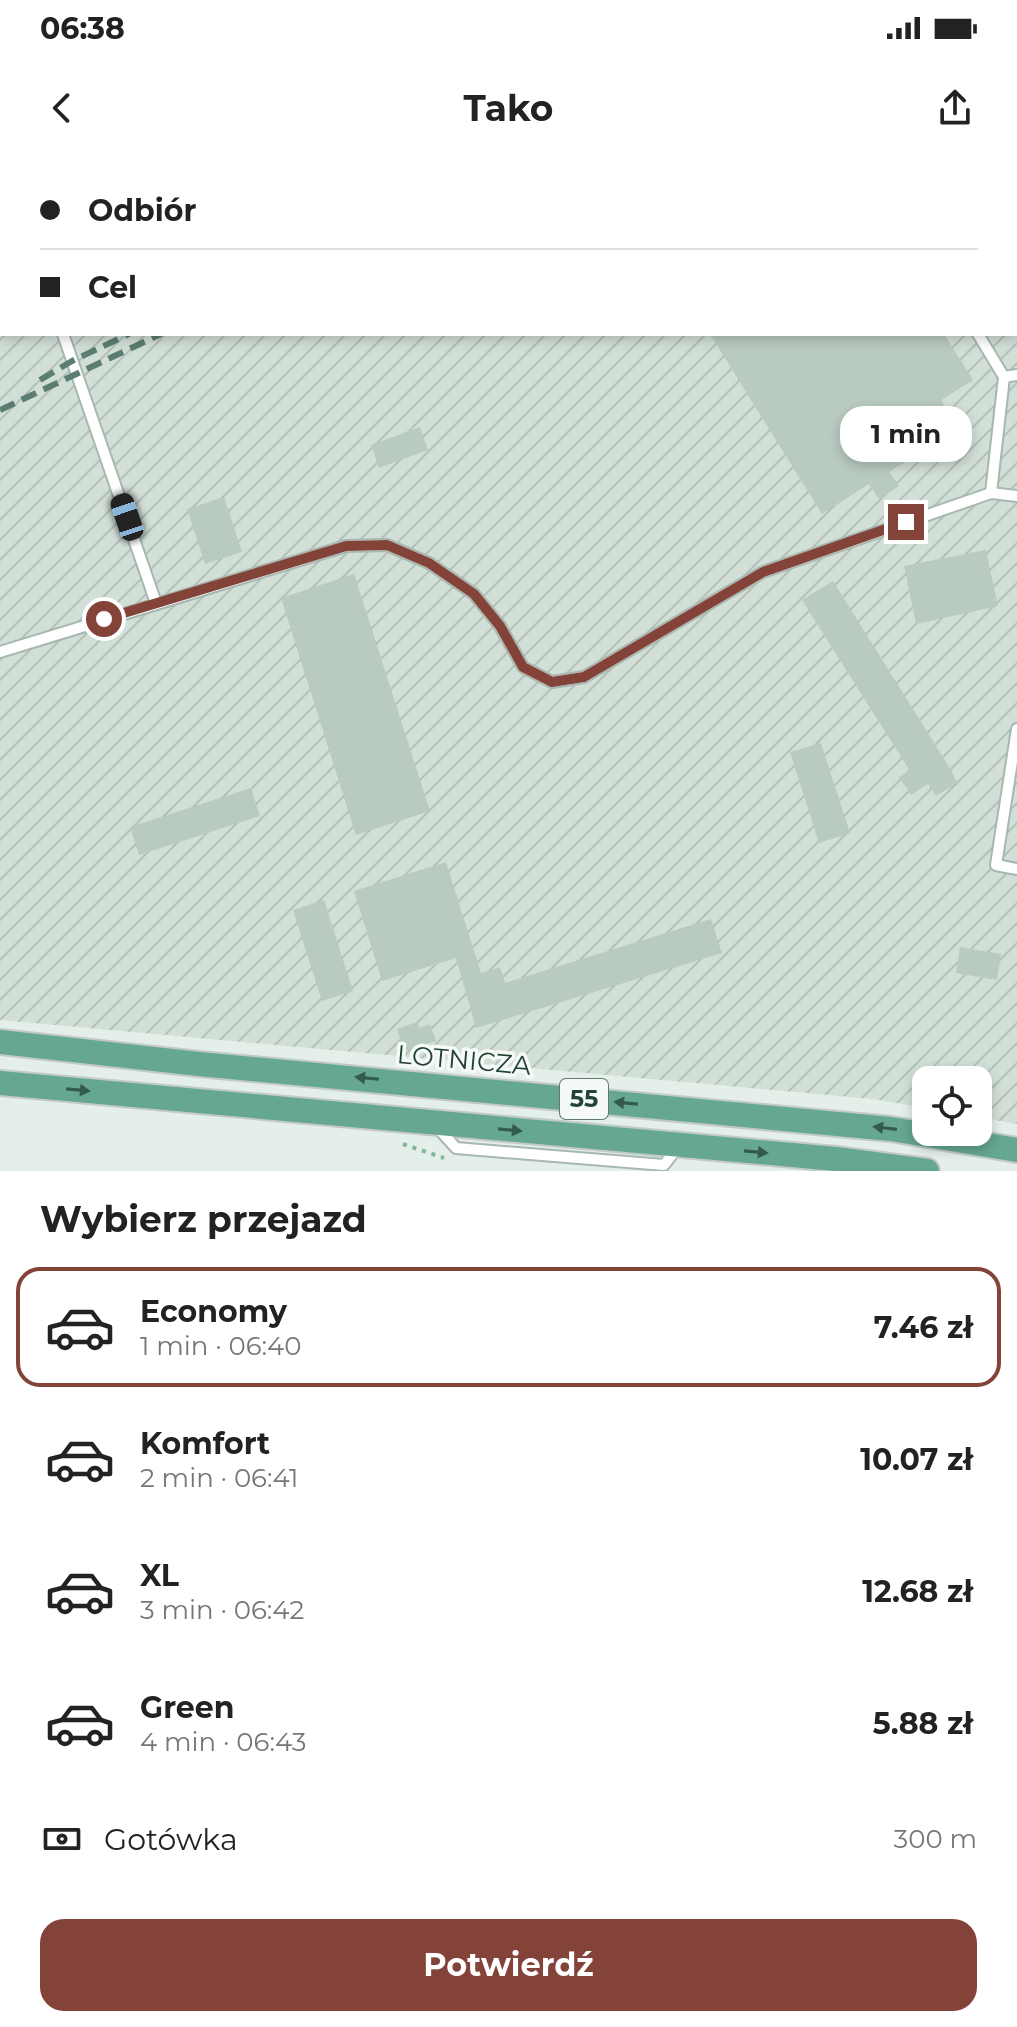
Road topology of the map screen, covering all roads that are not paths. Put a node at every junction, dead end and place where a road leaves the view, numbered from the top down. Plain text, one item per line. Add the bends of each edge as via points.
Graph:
1 (64, 336) edge
2 (979, 336) edge
3 (1017, 375) edge
4 (1004, 377) junction
5 (991, 493) junction
6 (1017, 496) edge
7 (156, 603) junction
8 (0, 652) edge
9 (1017, 729) edge
10 (1017, 869) edge
11 (0, 1042) edge
12 (0, 1083) edge
13 (1017, 1150) edge
14 (927, 1171) edge

1 - 7 lane
2 - 4 lane
3 - 4 lane
4 - 5 lane
5 - 6 lane
5 - 7 lane via 763,572 584,677 552,682 523,667 474,594 429,563 387,545 346,546
7 - 8 lane
9 - 10 lane via 996,865
13 -> 11 main road, LOTNICZA / 55 via 891,1129
12 -> 14 main road, 55

